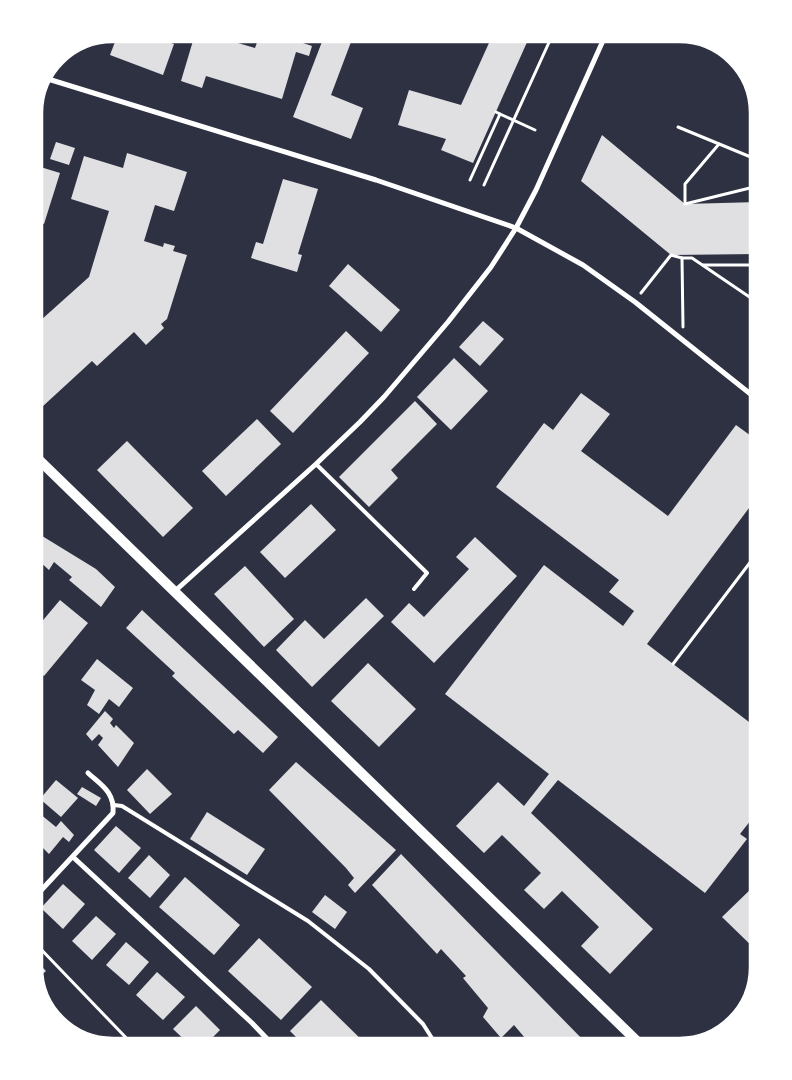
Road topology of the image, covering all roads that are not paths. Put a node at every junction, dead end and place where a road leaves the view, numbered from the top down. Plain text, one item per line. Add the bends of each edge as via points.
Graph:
1 (602, 43) edge
2 (51, 80) edge
3 (516, 228) junction
4 (749, 393) edge
5 (43, 464) edge
6 (316, 464) junction
7 (414, 589) dead end
8 (174, 591) junction
9 (88, 773) dead end
10 (114, 804) junction
11 (73, 858) junction
12 (43, 889) edge
13 (266, 1037) edge
14 (432, 1038) edge
15 (634, 1038) edge

1 - 3 street
2 - 3 street via 376,180
3 - 4 street via 583,266 635,302
3 - 6 street via 491,267 436,337 384,397
5 - 8 main road
6 - 7 lane via 428,573
6 - 8 street
8 - 15 main road
9 - 10 street via 111,795
10 - 11 street via 113,813
10 - 14 lane via 308,921 369,969 423,1024
11 - 12 street
11 - 13 street

